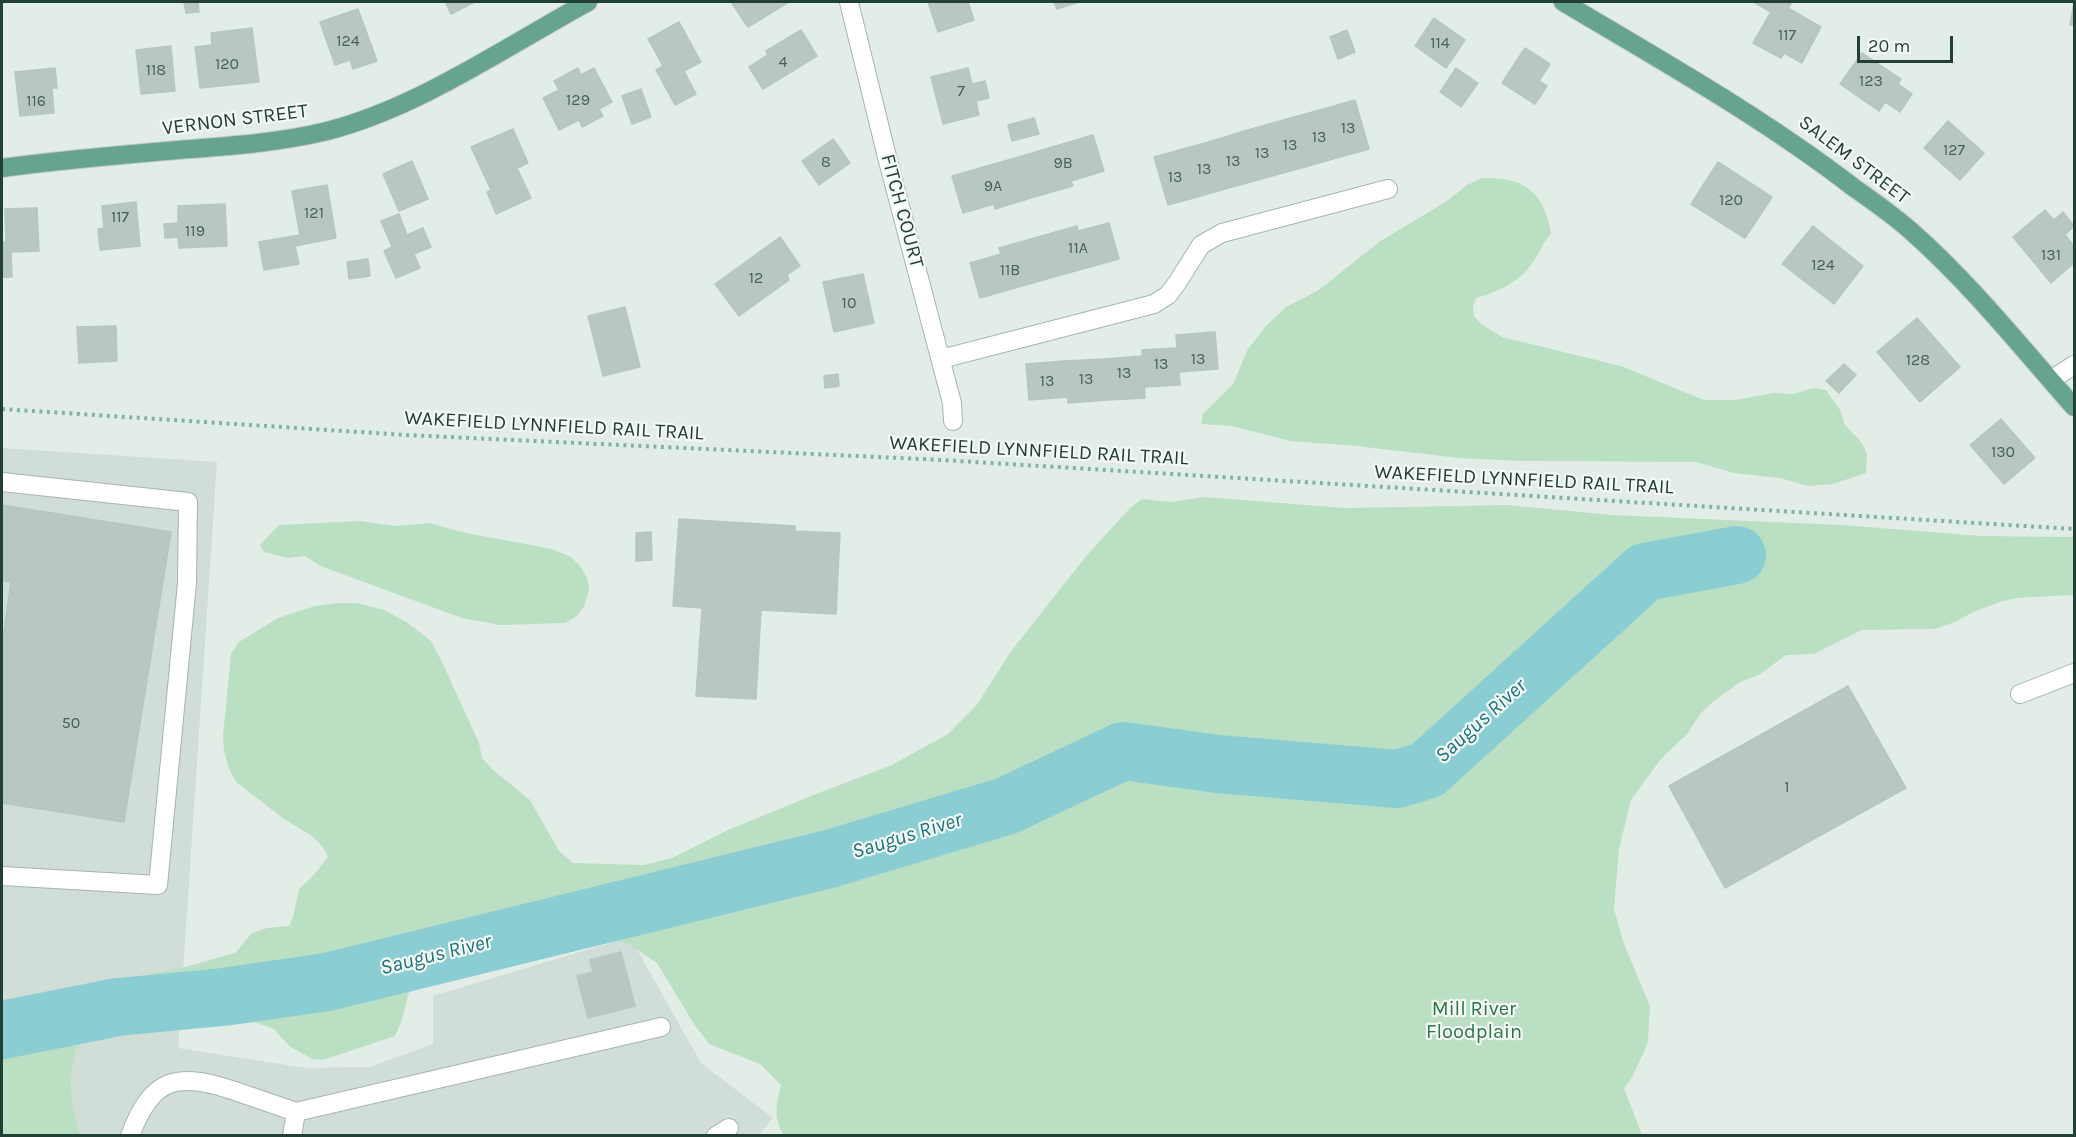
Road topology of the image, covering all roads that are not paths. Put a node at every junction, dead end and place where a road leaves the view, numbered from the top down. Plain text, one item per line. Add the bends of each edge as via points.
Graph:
1 (588, 2) edge
2 (849, 2) edge
3 (1563, 2) edge
4 (2, 168) edge
5 (1388, 189) dead end
6 (941, 359) junction
7 (2074, 365) edge
8 (2051, 380) junction
9 (2074, 406) edge
10 (953, 422) dead end
11 (2, 482) edge
12 (2074, 673) edge
13 (2020, 694) dead end
14 (2, 876) edge
15 (662, 1027) dead end
16 (296, 1112) junction
17 (130, 1136) edge
18 (292, 1136) edge

1 - 4 main road, VERNON STREET via 403,103 328,130 265,143
2 - 6 street, FITCH COURT
3 - 8 main road, SALEM STREET via 1768,125 1887,212 1957,275
5 - 6 street via 1208,239 1168,295 1154,304
6 - 10 street, FITCH COURT
7 - 8 street
8 - 9 main road, SALEM STREET
11 - 14 street via 188,502 187,583 158,885
12 - 13 street
15 - 16 street
16 - 17 street via 209,1083 180,1081 153,1094 141,1109
16 - 18 street

